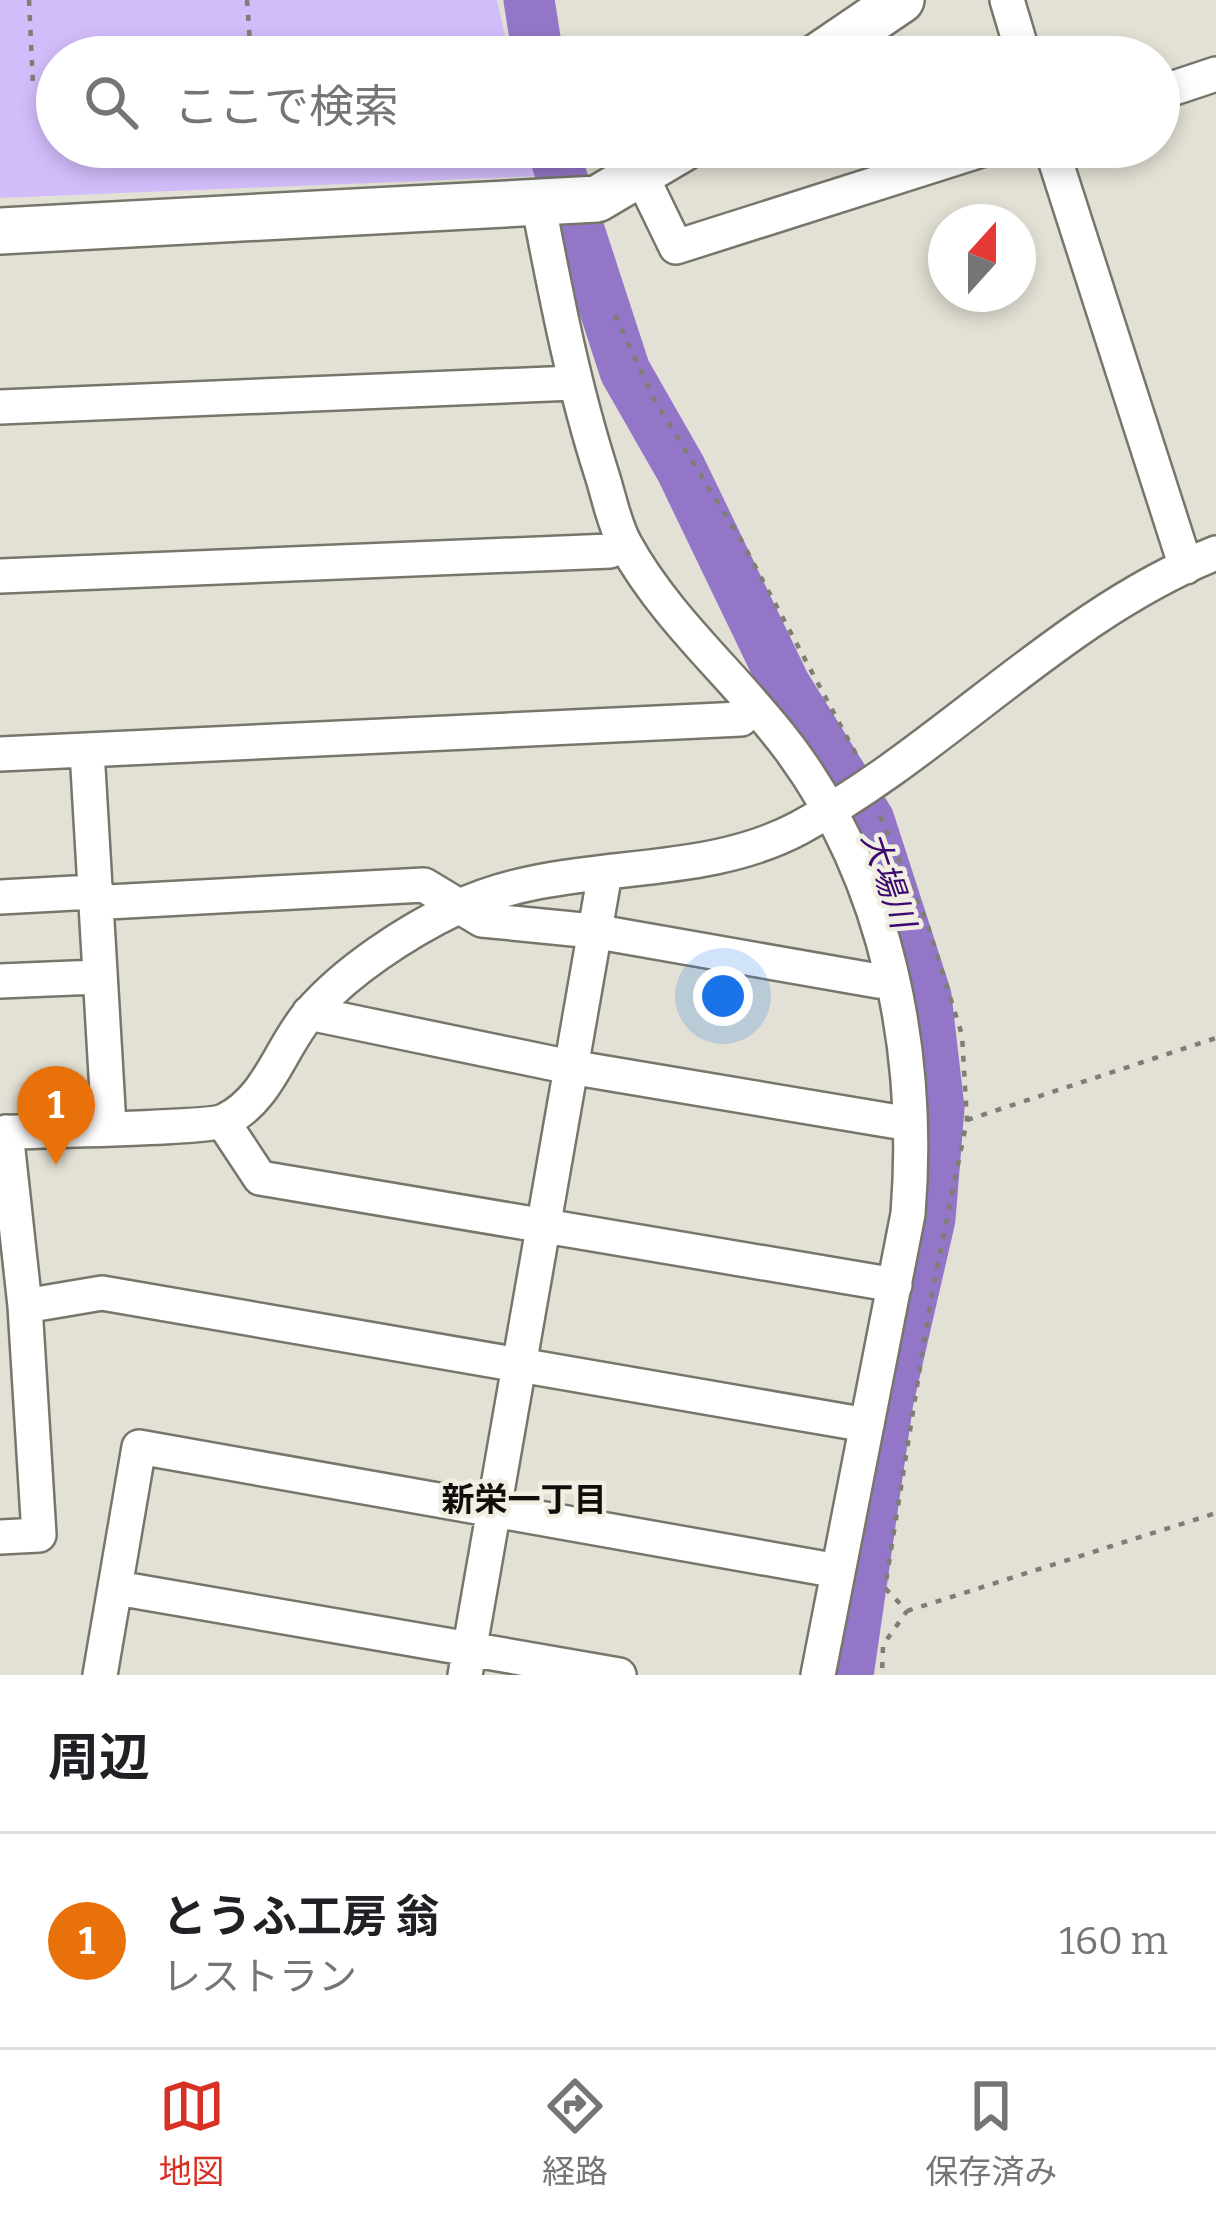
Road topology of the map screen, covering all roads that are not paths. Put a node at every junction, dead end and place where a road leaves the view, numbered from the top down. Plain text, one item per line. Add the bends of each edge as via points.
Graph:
1 (901, 0) edge
2 (1007, 0) edge
3 (848, 36) edge
4 (1018, 36) edge
5 (1216, 74) edge
6 (1180, 86) edge
7 (654, 168) edge
8 (925, 168) edge
9 (1059, 168) edge
10 (642, 176) junction
11 (566, 201) junction
12 (0, 231) edge
13 (573, 383) junction
14 (0, 406) edge
15 (624, 543) junction
16 (1201, 560) edge
17 (0, 576) edge
18 (752, 706) junction
19 (87, 751) junction
20 (0, 754) edge
21 (846, 797) junction
22 (604, 873) junction
23 (93, 892) junction
24 (0, 897) edge
25 (457, 908) junction
26 (593, 931) junction
27 (97, 976) junction
28 (892, 978) junction
29 (0, 981) edge
30 (309, 1013) junction
31 (569, 1066) junction
32 (223, 1122) junction
33 (910, 1124) junction
34 (109, 1126) junction
35 (3, 1132) edge
36 (542, 1223) junction
37 (895, 1285) junction
38 (25, 1306) junction
39 (516, 1364) junction
40 (867, 1425) junction
41 (495, 1507) junction
42 (0, 1537) edge
43 (838, 1571) junction
44 (117, 1588) junction
45 (468, 1662) edge
46 (100, 1675) edge
47 (619, 1675) edge
48 (818, 1675) edge

1 - 3 street
2 - 4 street
5 - 6 street
7 - 10 street
8 - 10 street via 676,247
9 - 16 street
10 - 11 street
11 - 12 street
11 - 13 street
13 - 14 street
13 - 15 street
15 - 17 street via 610,551
15 - 18 street
16 - 21 street via 1110,610
18 - 19 street via 740,719
18 - 21 street
19 - 20 street
19 - 23 street
21 - 22 street via 760,846
21 - 28 street
22 - 25 street via 526,883
22 - 26 street
23 - 24 street
23 - 25 street via 108,902 424,885
23 - 27 street
25 - 26 street via 482,920
25 - 30 street via 376,957
26 - 28 street
26 - 31 street
27 - 29 street
27 - 34 street
28 - 33 street
30 - 31 street
30 - 32 street via 255,1098
31 - 33 street
31 - 36 street
32 - 34 street
32 - 36 street via 260,1178
33 - 37 street via 908,1214
34 - 35 street
35 - 38 street
36 - 37 street
36 - 39 street
37 - 40 street
38 - 39 street via 102,1293
38 - 42 street via 39,1535
39 - 40 street
39 - 41 street
40 - 43 street
41 - 43 street
41 - 44 street via 139,1447
41 - 45 street
43 - 48 street
44 - 45 street
44 - 46 street
45 - 47 street

